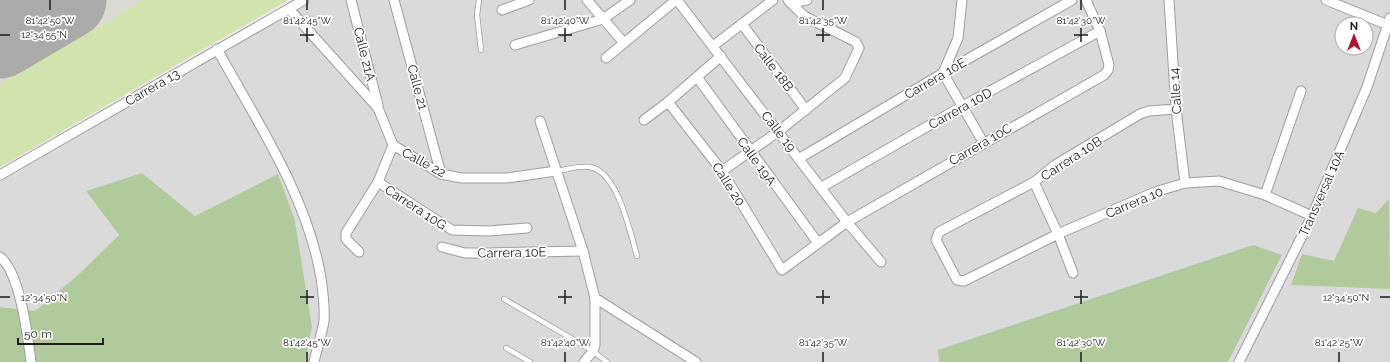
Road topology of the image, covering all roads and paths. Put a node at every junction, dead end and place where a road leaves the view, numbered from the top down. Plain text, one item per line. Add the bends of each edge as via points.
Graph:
1 (304, 0) edge
2 (351, 0) edge
3 (394, 0) edge
4 (479, 0) edge
5 (529, 0) edge
6 (587, 0) edge
7 (630, 0) edge
8 (677, 0) edge
9 (773, 0) edge
10 (807, 0) edge
11 (962, 0) edge
12 (1072, 0) edge
13 (1086, 0) edge
14 (1169, 0) edge
15 (1326, 0) edge
16 (789, 1) edge
17 (289, 9) junction
18 (502, 10) dead end
19 (603, 19) junction
20 (1389, 22) edge
21 (742, 24) junction
22 (1100, 31) junction
23 (624, 43) junction
24 (515, 45) dead end
25 (713, 46) junction
26 (217, 49) junction
27 (481, 50) dead end
28 (721, 56) junction
29 (606, 58) dead end
30 (942, 73) junction
31 (697, 77) junction
32 (1301, 91) dead end
33 (668, 102) junction
34 (961, 106) junction
35 (378, 108) junction
36 (1176, 109) junction
37 (806, 110) junction
38 (644, 120) dead end
39 (540, 121) dead end
40 (779, 131) junction
41 (983, 142) junction
42 (393, 146) junction
43 (749, 151) junction
44 (800, 158) junction
45 (556, 171) junction
46 (722, 171) junction
47 (441, 174) junction
48 (0, 175) edge
49 (378, 182) junction
50 (1034, 182) junction
51 (1185, 182) junction
52 (822, 186) junction
53 (1265, 195) junction
54 (1312, 216) junction
55 (847, 222) junction
56 (527, 228) dead end
57 (1058, 234) junction
58 (818, 243) junction
59 (442, 247) dead end
60 (583, 251) junction
61 (359, 252) dead end
62 (637, 256) dead end
63 (0, 257) edge
64 (880, 262) dead end
65 (782, 270) joint
66 (1073, 272) dead end
67 (595, 298) junction
68 (504, 299) dead end
69 (506, 348) dead end
70 (593, 351) junction
71 (31, 362) edge
72 (314, 362) edge
73 (530, 362) edge
74 (584, 362) edge
75 (607, 362) edge
76 (696, 362) edge
77 (1239, 362) edge

1 - 17 street, Carrera 13
2 - 35 street, Calle 21A
3 - 47 street, Calle 21
4 - 27 lane via 477,15
5 - 18 street
6 - 19 street
7 - 19 street
8 - 23 street
8 - 25 street, Calle 19
9 - 21 street
10 - 16 street
11 - 30 street via 958,38
12 - 30 street, Carrera 10E
13 - 22 street
14 - 36 street, Calle 14
15 - 20 street
16 - 37 street via 804,16 856,42 859,48 845,78
17 - 26 street, Carrera 13
17 - 35 street, Calle 22
19 - 23 street
19 - 24 street
20 - 54 street, Transversal 10A via 1367,87
21 - 25 street
21 - 37 street, Calle 18B
22 - 34 street, Carrera 10D
22 - 41 street, Carrera 10C via 1110,65 1104,75
23 - 29 street
25 - 28 street, Calle 19
26 - 48 street, Carrera 13
26 - 72 street via 288,178 304,214 318,260 323,294 324,320
28 - 31 street
28 - 40 street, Calle 19
30 - 34 street
30 - 44 street, Carrera 10E
31 - 33 street
31 - 43 street, Calle 19A
32 - 53 street
33 - 38 street
33 - 46 street, Calle 20
34 - 41 street
34 - 52 street, Carrera 10D
35 - 42 street, Calle 22
36 - 50 street, Carrera 10B via 1140,114 1055,165
36 - 51 street, Calle 14
37 - 40 street
39 - 45 street
40 - 43 street
40 - 44 street, Calle 19
41 - 55 street, Carrera 10C
42 - 47 street, Calle 22
42 - 49 street
43 - 46 street
43 - 58 street, Calle 19A
44 - 52 street, Calle 19
45 - 47 street, Calle 22 via 507,178 461,178
45 - 60 street
45 - 62 lane via 590,167 606,176 615,188
46 - 65 street, Calle 20
49 - 56 street, Carrera 10G via 452,230
49 - 61 street via 346,233 346,239
50 - 57 street, Carrera 10B
50 - 57 street, Carrera 10 via 939,232 936,240 957,280 964,281
51 - 53 street, Carrera 10 via 1219,181
51 - 57 street, Carrera 10 via 1155,192
52 - 55 street, Calle 19
53 - 54 street, Carrera 10
54 - 77 street, Transversal 10A
55 - 58 street, Carrera 10C
55 - 64 street, Calle 19
57 - 66 street, Carrera 10B
58 - 65 street, Carrera 10C
59 - 60 street, Carrera 10E via 477,253
60 - 67 street
63 - 71 street via 9,266 20,299
67 - 70 street via 596,326
67 - 76 street
68 - 70 lane
69 - 73 lane
70 - 74 street
70 - 75 lane

